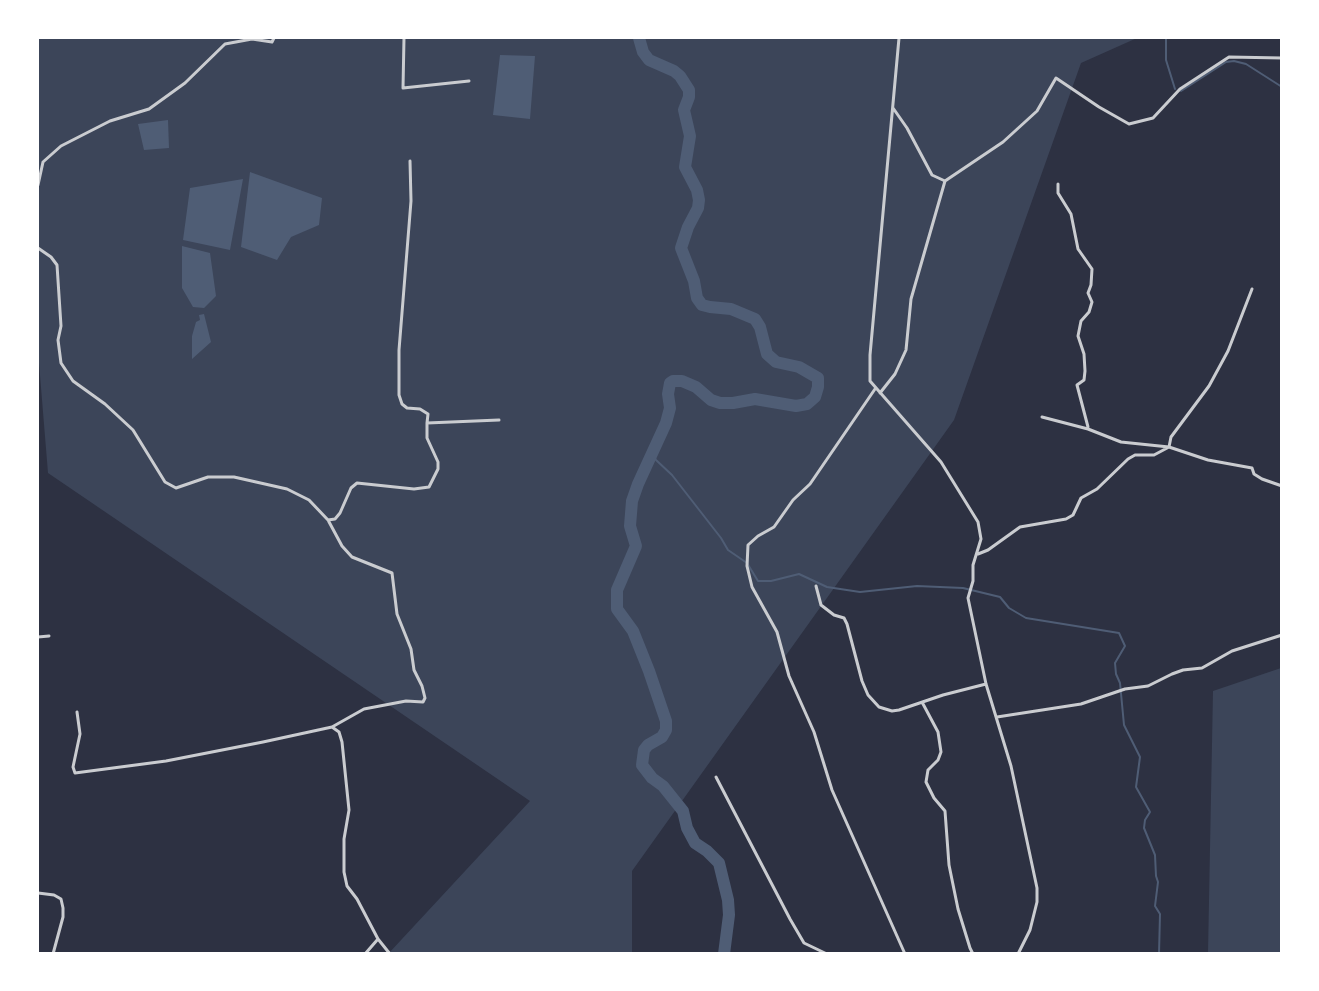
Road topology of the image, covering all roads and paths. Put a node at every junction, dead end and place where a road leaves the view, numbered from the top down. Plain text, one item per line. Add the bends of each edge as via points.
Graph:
1 (274, 38) edge
2 (404, 38) edge
3 (899, 38) edge
4 (1281, 58) edge
5 (468, 81) dead end
6 (893, 108) junction
7 (410, 161) dead end
8 (945, 181) junction
9 (38, 184) edge
10 (1058, 184) dead end
11 (38, 248) edge
12 (1252, 289) dead end
13 (875, 389) junction
14 (880, 393) junction
15 (1042, 417) dead end
16 (499, 420) dead end
17 (427, 423) junction
18 (1088, 429) junction
19 (1169, 447) junction
20 (1281, 486) edge
21 (328, 520) junction
22 (976, 555) junction
23 (816, 586) dead end
24 (1281, 635) edge
25 (49, 636) dead end
26 (38, 637) edge
27 (986, 684) junction
28 (922, 702) junction
29 (77, 712) dead end
30 (997, 717) junction
31 (332, 726) junction
32 (716, 777) dead end
33 (38, 893) edge
34 (378, 939) junction
35 (53, 954) edge
36 (365, 954) edge
37 (390, 954) edge
38 (827, 954) edge
39 (905, 954) edge
40 (973, 954) edge
41 (1018, 954) edge

1 - 9 street via 272,42 252,39 225,44 185,83 149,109 110,121 61,146 43,162
2 - 5 street via 403,88
3 - 6 street
4 - 8 street via 1229,57 1180,88 1153,118 1129,124 1056,78 1038,111 1003,142
6 - 8 street via 932,175
6 - 13 street via 870,355 870,381
7 - 17 street via 399,395 407,408 428,414
8 - 14 street via 911,299 906,350 896,374
10 - 18 street via 1058,193 1071,214 1078,249 1092,269 1088,293 1092,302 1078,336 1085,371 1084,380 1077,385
11 - 21 street via 57,265 61,363 73,381 133,430 165,482 176,489 208,477 234,477 287,489 309,500
12 - 19 street via 1228,351 1209,386 1171,437
13 - 14 street
13 - 39 street via 810,484 774,527 748,545 747,566 752,587 777,632 789,676 814,732 832,790
14 - 22 street via 941,462 978,522 981,539
15 - 18 street
16 - 17 street
17 - 21 street via 427,438 438,462 429,487 357,483 340,513
18 - 19 street via 1121,442
19 - 20 street via 1208,460 1252,468 1262,479
19 - 22 street via 1154,455 1128,459 1097,489 1081,498 1073,515 1066,519 1020,527
21 - 31 street via 352,556 392,573 397,614 424,698 423,702 364,709
22 - 27 street via 968,598
23 - 28 street via 821,605 844,618 847,624 862,681 873,702 892,711
24 - 30 street via 1148,686 1125,689 1081,704
25 - 26 street
27 - 28 street
27 - 30 street
28 - 40 street via 938,732 941,752 928,770 926,782 945,812 949,865
29 - 31 street via 80,734 75,773 166,761
30 - 41 street via 1037,888 1035,914
31 - 34 street via 342,742 349,810 343,856 347,886
32 - 38 street via 804,943
33 - 35 street via 61,899 63,908
34 - 36 street
34 - 37 street

